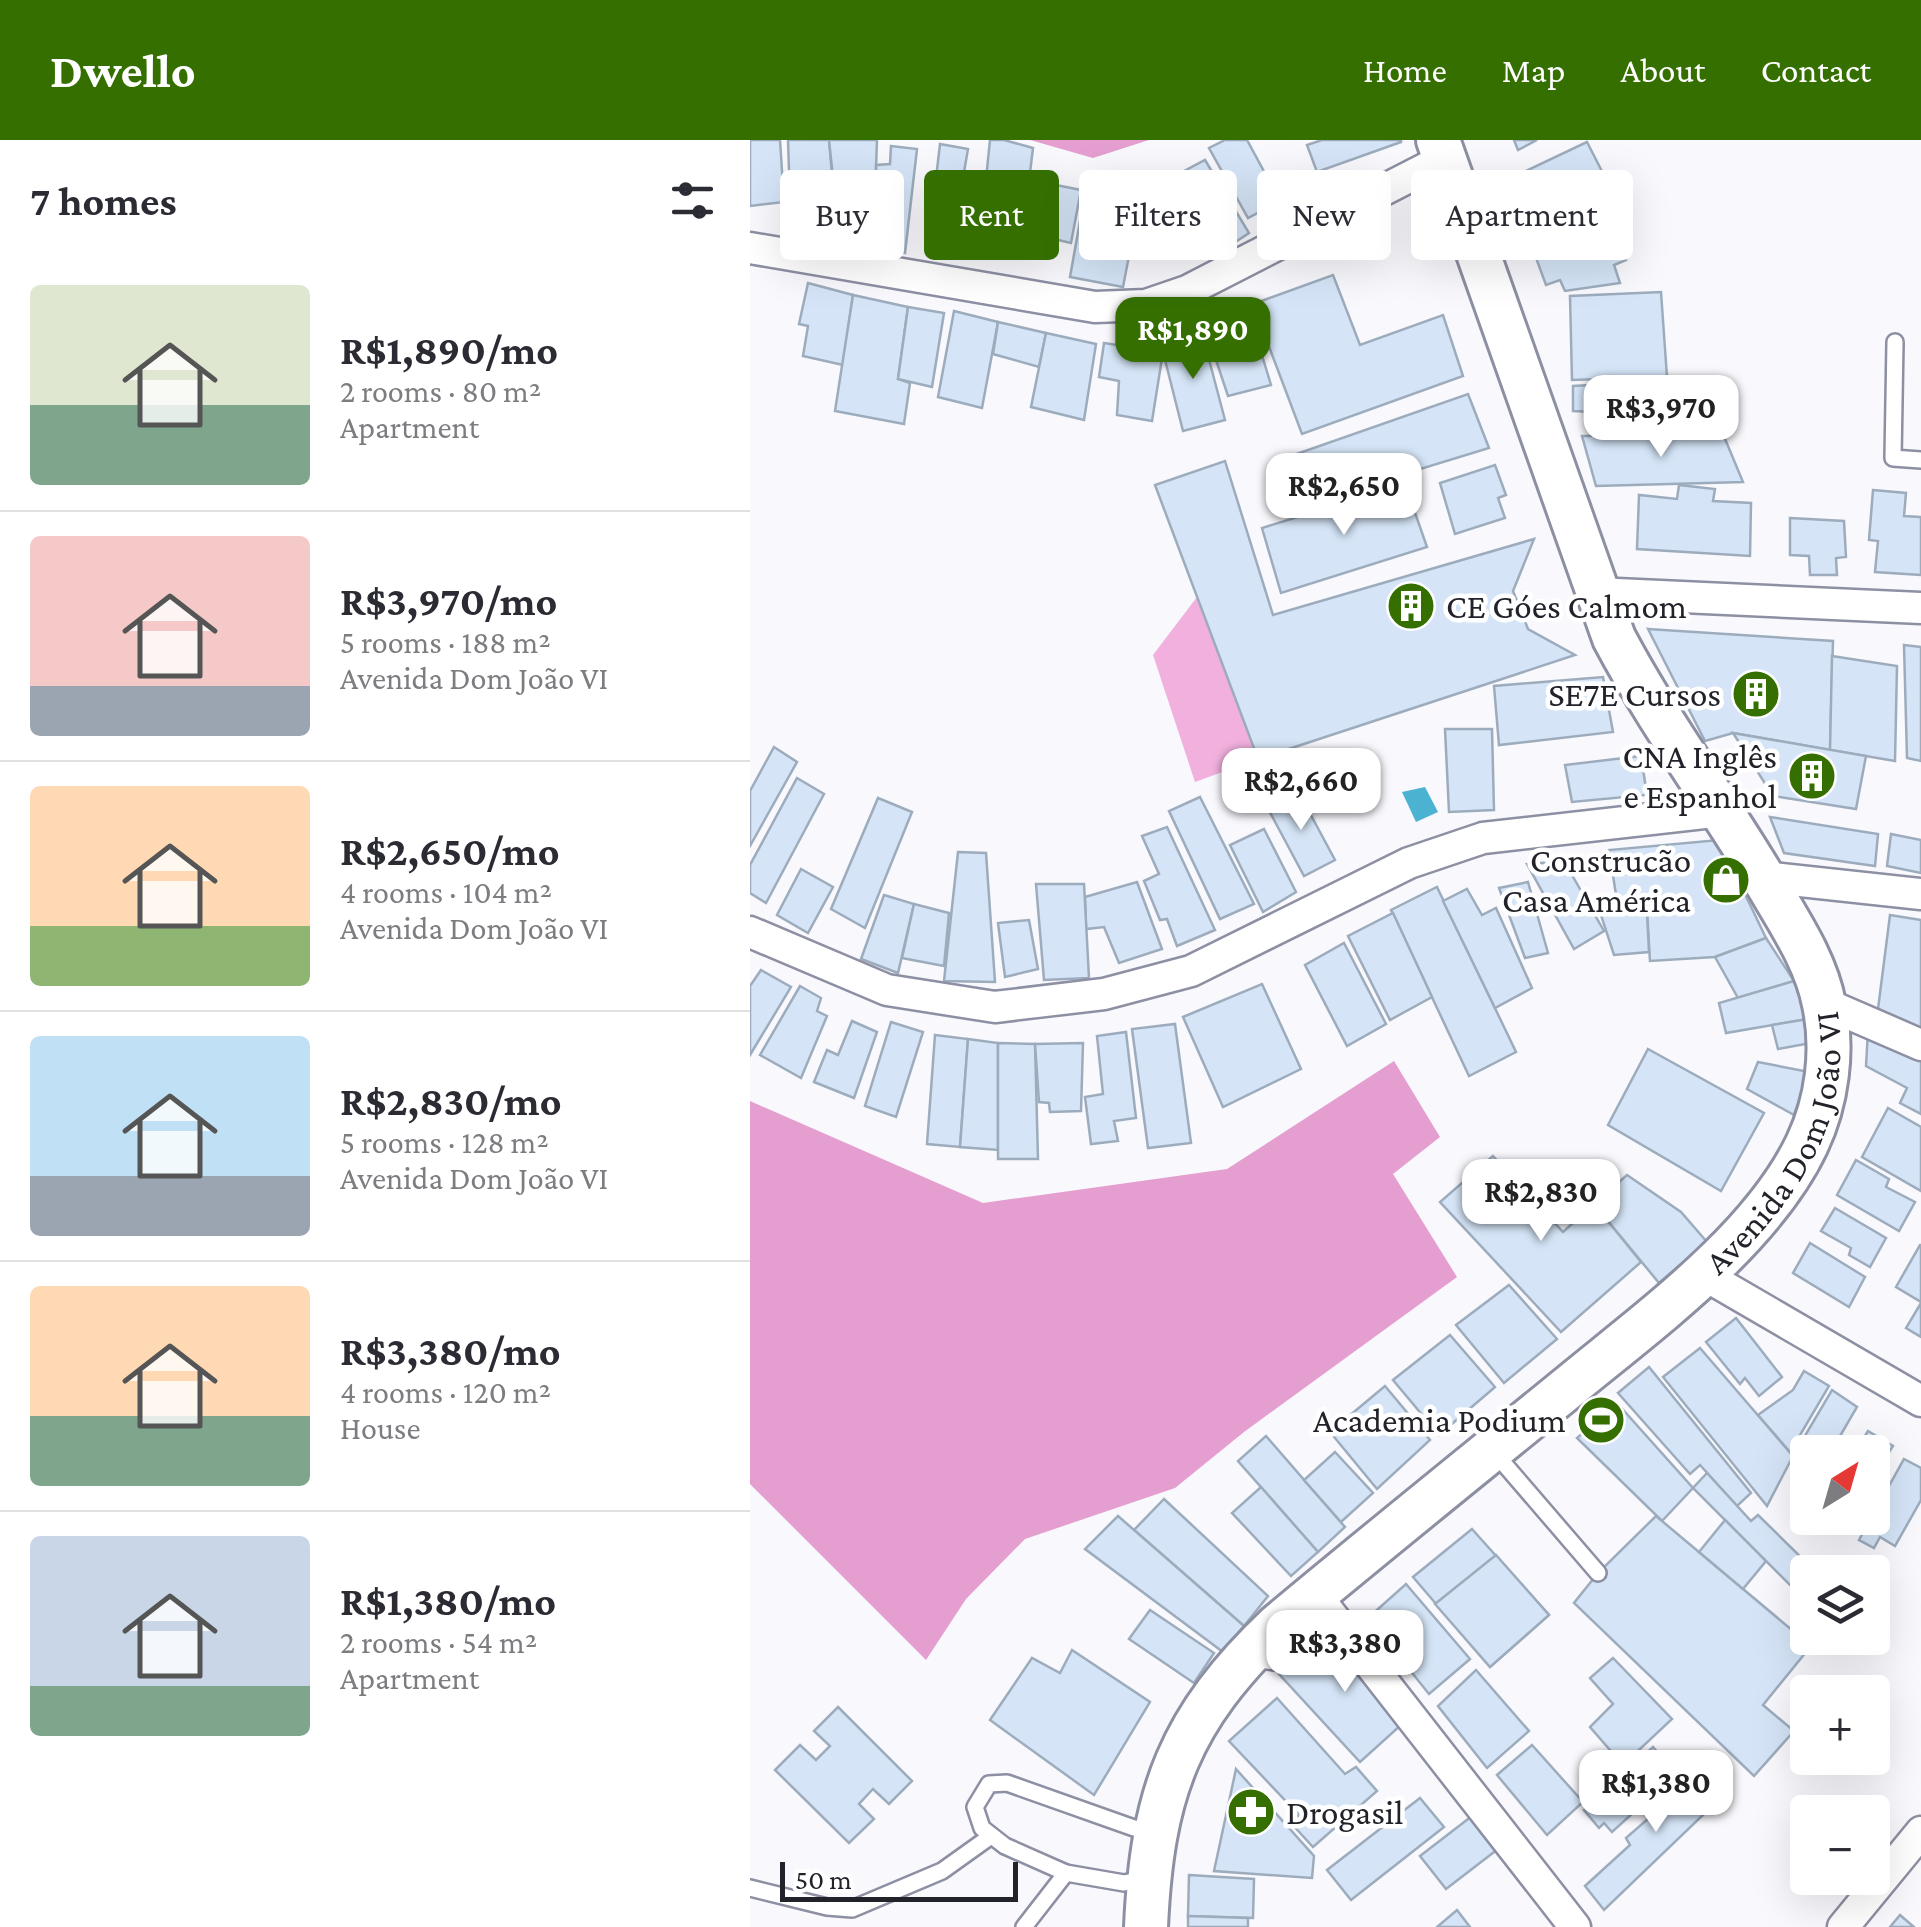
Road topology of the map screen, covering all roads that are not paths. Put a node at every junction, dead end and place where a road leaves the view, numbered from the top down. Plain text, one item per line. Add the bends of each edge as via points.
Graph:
1 (1442, 149) edge
2 (750, 248) edge
3 (1895, 342) dead end
4 (1921, 460) edge
5 (1596, 593) junction
6 (1921, 608) edge
7 (1722, 811) junction
8 (1763, 877) junction
9 (1921, 894) edge
10 (750, 932) edge
11 (1824, 1003) junction
12 (1921, 1045) edge
13 (1701, 1274) junction
14 (1921, 1402) edge
15 (1492, 1450) junction
16 (1598, 1573) dead end
17 (1315, 1594) junction
18 (1244, 1658) junction
19 (1290, 1664) dead end
20 (1154, 1830) junction
21 (1921, 1832) edge
22 (991, 1836) junction
23 (1066, 1873) junction
24 (1148, 1878) junction
25 (750, 1888) edge
26 (1024, 1927) edge
27 (1146, 1927) edge
28 (1576, 1927) edge
29 (1843, 1927) edge

1 - 2 street via 1187,291 1146,304 1094,308
1 - 5 main road, Avenida Dom João VI
3 - 4 lane via 1893,458
5 - 6 street
5 - 7 main road, Avenida Dom João VI via 1637,682
7 - 8 main road, Avenida Dom João VI
7 - 10 street via 1483,838 1409,863 1190,971 1104,994 994,1007 887,990
8 - 9 street
8 - 11 main road, Avenida Dom João VI via 1805,949
11 - 12 street
11 - 13 main road, Avenida Dom João VI via 1830,1056 1806,1145 1751,1226
13 - 14 street
13 - 15 main road, Avenida Dom João VI
15 - 16 lane
15 - 17 main road, Avenida Dom João VI
17 - 18 main road, Avenida Dom João VI
17 - 28 street
18 - 19 lane
18 - 20 main road, Avenida Dom João VI via 1180,1752
20 - 22 lane via 1008,1782 989,1784 975,1807
20 - 24 main road, Avenida Dom João VI
21 - 29 street
22 - 23 lane
22 - 25 lane via 942,1871 852,1909
23 - 24 lane via 1124,1883
23 - 26 lane
24 - 27 main road, Avenida Dom João VI

